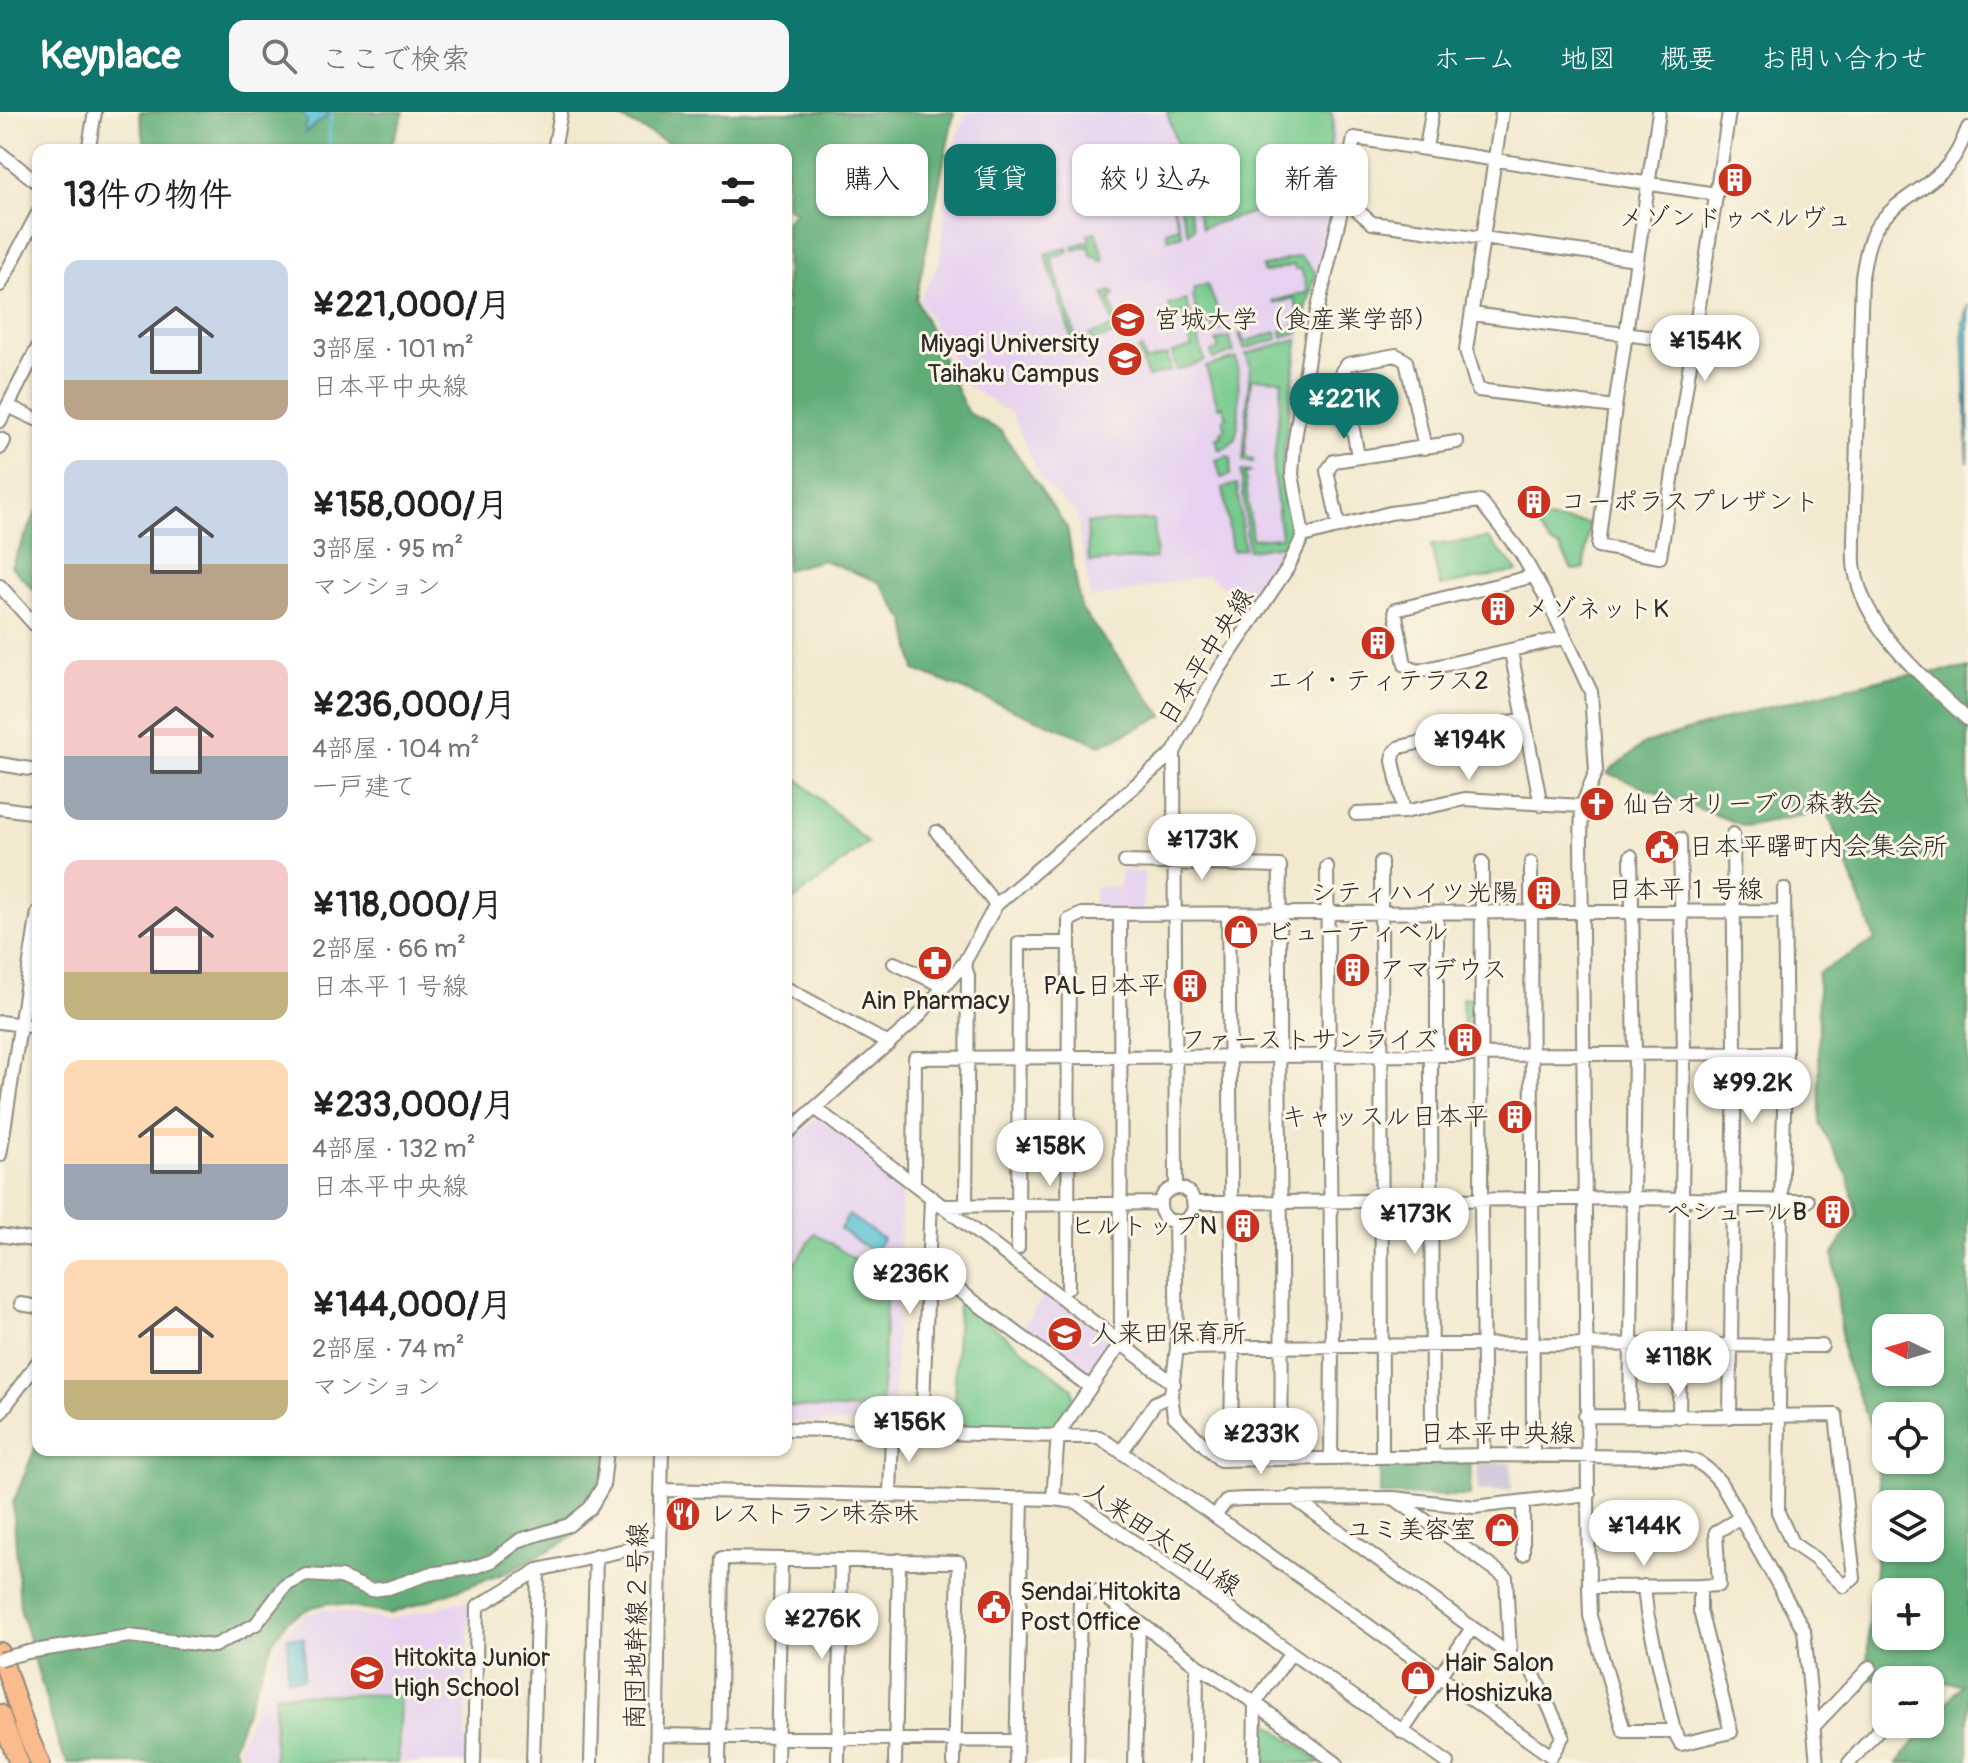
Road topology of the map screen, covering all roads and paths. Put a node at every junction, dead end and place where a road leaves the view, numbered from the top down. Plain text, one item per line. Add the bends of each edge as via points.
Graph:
1 (95, 112) edge
2 (561, 112) edge
3 (1432, 112) edge
4 (1502, 112) edge
5 (1659, 112) edge
6 (1729, 112) edge
7 (1968, 128) edge
8 (89, 144) edge
9 (555, 144) edge
10 (1353, 144) edge
11 (1426, 148) junction
12 (0, 154) edge
13 (1495, 159) junction
14 (32, 178) edge
15 (1649, 181) junction
16 (1716, 194) junction
17 (1339, 216) edge
18 (1361, 216) edge
19 (32, 229) edge
20 (1483, 237) junction
21 (1637, 259) junction
22 (0, 285) edge
23 (1472, 314) junction
24 (1626, 335) junction
25 (1693, 343) junction
26 (32, 359) edge
27 (8, 406) junction
28 (1615, 407) junction
29 (32, 417) edge
30 (0, 421) edge
31 (0, 439) edge
32 (1457, 442) dead end
33 (0, 448) edge
34 (1425, 448) junction
35 (1358, 456) junction
36 (1339, 527) junction
37 (1303, 536) junction
38 (1534, 576) junction
39 (0, 586) edge
40 (32, 622) edge
41 (1564, 638) junction
42 (1511, 652) junction
43 (1523, 719) junction
44 (1968, 720) edge
45 (1174, 752) junction
46 (0, 764) edge
47 (30, 769) dead end
48 (1541, 805) junction
49 (1582, 806) junction
50 (0, 808) edge
51 (32, 812) edge
52 (1404, 812) junction
53 (1356, 814) dead end
54 (937, 832) dead end
55 (1733, 834) dead end
56 (1680, 839) dead end
57 (1631, 856) dead end
58 (1125, 862) dead end
59 (1381, 862) dead end
60 (1482, 862) dead end
61 (1531, 863) dead end
62 (1176, 864) junction
63 (1327, 867) dead end
64 (1784, 889) dead end
65 (996, 905) junction
66 (1633, 911) junction
67 (1682, 911) junction
68 (1735, 911) junction
69 (1784, 911) junction
70 (1328, 912) junction
71 (1380, 912) junction
72 (1483, 912) junction
73 (1582, 912) junction
74 (1279, 913) junction
75 (1437, 913) junction
76 (1531, 913) junction
77 (1120, 914) junction
78 (1175, 915) junction
79 (1228, 915) junction
80 (1068, 943) junction
81 (32, 950) edge
82 (894, 963) dead end
83 (964, 963) junction
84 (944, 986) junction
85 (792, 991) edge
86 (0, 1022) edge
87 (20, 1025) junction
88 (32, 1026) edge
89 (889, 1044) junction
90 (1735, 1053) junction
91 (1786, 1053) junction
92 (1532, 1054) junction
93 (1582, 1054) junction
94 (1635, 1054) junction
95 (1684, 1054) junction
96 (1278, 1055) junction
97 (1328, 1055) junction
98 (1379, 1055) junction
99 (1483, 1055) junction
100 (1230, 1056) junction
101 (1434, 1056) junction
102 (1019, 1057) junction
103 (1069, 1057) junction
104 (1121, 1057) junction
105 (1174, 1057) junction
106 (967, 1058) junction
107 (815, 1108) junction
108 (792, 1129) edge
109 (0, 1155) edge
110 (914, 1182) junction
111 (1176, 1188) junction
112 (1632, 1198) junction
113 (1682, 1199) junction
114 (1732, 1199) junction
115 (1781, 1199) junction
116 (1583, 1200) junction
117 (1381, 1201) junction
118 (1433, 1201) junction
119 (1481, 1201) junction
120 (1532, 1201) junction
121 (1808, 1201) dead end
122 (936, 1202) junction
123 (1160, 1203) junction
124 (1193, 1203) junction
125 (1231, 1203) junction
126 (1331, 1203) junction
127 (1121, 1204) junction
128 (1281, 1204) junction
129 (1069, 1205) junction
130 (966, 1206) junction
131 (1020, 1206) junction
132 (1175, 1221) junction
133 (0, 1235) edge
134 (32, 1240) edge
135 (1018, 1248) dead end
136 (930, 1269) junction
137 (1068, 1288) dead end
138 (21, 1304) dead end
139 (32, 1306) edge
140 (1121, 1343) junction
141 (1484, 1344) junction
142 (1532, 1344) junction
143 (1585, 1344) junction
144 (1332, 1345) junction
145 (1381, 1345) junction
146 (1631, 1345) junction
147 (1680, 1345) junction
148 (1781, 1345) junction
149 (1433, 1346) junction
150 (1730, 1346) junction
151 (1822, 1346) dead end
152 (1283, 1347) junction
153 (1177, 1348) junction
154 (1233, 1348) junction
155 (32, 1370) edge
156 (1090, 1387) junction
157 (1172, 1389) junction
158 (0, 1413) edge
159 (1585, 1416) junction
160 (1630, 1416) junction
161 (1781, 1416) junction
162 (1679, 1417) junction
163 (1730, 1417) junction
164 (792, 1429) edge
165 (892, 1431) junction
166 (922, 1431) junction
167 (1058, 1434) junction
168 (1122, 1451) junction
169 (1484, 1455) junction
170 (1588, 1455) junction
171 (606, 1456) edge
172 (662, 1456) edge
173 (1432, 1456) junction
174 (1533, 1456) junction
175 (1331, 1457) junction
176 (1382, 1457) junction
177 (1281, 1458) junction
178 (1230, 1459) junction
179 (661, 1490) junction
180 (1589, 1494) junction
181 (890, 1496) junction
182 (1292, 1497) junction
183 (1022, 1498) junction
184 (1394, 1498) junction
185 (1053, 1499) junction
186 (1523, 1503) junction
187 (1215, 1516) junction
188 (1740, 1518) junction
189 (660, 1542) junction
190 (1523, 1554) dead end
191 (596, 1555) junction
192 (781, 1559) junction
193 (841, 1560) junction
194 (899, 1560) junction
195 (538, 1570) junction
196 (1644, 1586) junction
197 (1700, 1586) junction
198 (1589, 1587) junction
199 (1139, 1622) junction
200 (1472, 1628) junction
201 (0, 1652) edge
202 (1291, 1653) junction
203 (1510, 1654) junction
204 (0, 1659) edge
205 (1197, 1665) junction
206 (1870, 1667) dead end
207 (1439, 1677) junction
208 (1255, 1703) junction
209 (0, 1714) edge
210 (1814, 1726) junction
211 (1674, 1731) junction
212 (1402, 1732) junction
213 (657, 1735) junction
214 (719, 1736) junction
215 (778, 1737) junction
216 (1872, 1737) edge
217 (838, 1738) junction
218 (895, 1739) junction
219 (954, 1740) junction
220 (1016, 1741) junction
221 (19, 1763) edge
222 (40, 1763) edge
223 (474, 1763) edge
224 (533, 1763) edge
225 (591, 1763) edge
226 (656, 1763) edge
227 (719, 1763) edge
228 (777, 1763) edge
229 (838, 1763) edge
230 (895, 1763) edge
231 (954, 1763) edge
232 (1016, 1763) edge
233 (1077, 1763) edge
234 (1135, 1763) edge
235 (1196, 1763) edge
236 (1254, 1763) edge
237 (1336, 1763) edge
238 (1448, 1763) edge
239 (1817, 1763) edge
240 (1849, 1763) edge

1 - 8 street
2 - 9 street
3 - 11 street
4 - 13 street
5 - 15 street
6 - 16 street
7 - 44 street via 1945,168 1896,206 1876,228 1866,250 1854,540 1862,598 1878,628
10 - 11 street via 1354,138
11 - 13 street
12 - 14 street
13 - 15 street
13 - 20 street
15 - 16 street
15 - 21 street
16 - 25 street
17 - 37 street via 1312,333 1294,445 1292,474
18 - 20 street via 1372,223
19 - 22 street
20 - 21 street
20 - 23 street
21 - 24 street
23 - 24 street
23 - 28 street via 1466,350 1478,390
24 - 25 street
24 - 28 street
25 - 28 street via 1660,557 1598,546
26 - 27 street
27 - 29 street
27 - 30 street
31 - 33 street
32 - 34 street
34 - 35 street
34 - 35 street via 1406,361 1396,355 1348,364 1342,371
35 - 36 street via 1334,461 1327,471
36 - 37 street
36 - 38 street via 1390,513 1480,501
37 - 45 street, 日本平中央線
38 - 41 street
38 - 42 street via 1395,610 1405,665 1417,671
39 - 40 street
41 - 42 street
41 - 49 street via 1591,692 1596,771
42 - 43 street
43 - 48 street
43 - 52 street via 1400,747 1393,761
45 - 62 street, 日本平中央線
45 - 65 street
46 - 47 street
48 - 49 street
48 - 52 street via 1465,799
49 - 73 street
50 - 51 street
52 - 53 street
54 - 65 street
55 - 68 street
56 - 67 street
57 - 66 street
58 - 62 street
59 - 71 street
60 - 72 street
61 - 76 street
62 - 74 street via 1280,866
62 - 78 street, 日本平中央線
63 - 70 street
64 - 69 street
65 - 83 street
66 - 67 street, 日本平１号線
66 - 73 street, 日本平１号線
66 - 94 street
67 - 68 street, 日本平１号線
67 - 95 street
68 - 69 street, 日本平１号線
68 - 90 street
69 - 91 street, 日本平１号線
70 - 71 street, 日本平１号線
70 - 74 street, 日本平１号線
70 - 97 street
71 - 75 street, 日本平１号線
71 - 98 street
72 - 75 street, 日本平１号線
72 - 76 street, 日本平１号線
72 - 99 street
73 - 76 street, 日本平１号線
73 - 93 street
74 - 79 street, 日本平１号線
74 - 96 street
75 - 101 street
76 - 92 street
77 - 78 street, 日本平１号線
77 - 80 street, 日本平１号線 via 1082,914 1069,920
77 - 104 street
78 - 79 street, 日本平１号線
78 - 105 street, 日本平中央線
79 - 100 street
80 - 102 street via 1019,943
80 - 103 street
81 - 87 street
82 - 84 street
83 - 84 street
83 - 106 street
84 - 89 street
85 - 89 street
86 - 87 street
87 - 88 street
87 - 109 street
89 - 107 street
90 - 91 street
90 - 95 street
90 - 114 street
91 - 115 street, 日本平１号線
92 - 93 street
92 - 99 street
92 - 120 street
93 - 94 street
93 - 116 street
94 - 95 street
94 - 112 street
95 - 113 street
96 - 97 street
96 - 100 street
96 - 128 street
97 - 98 street
97 - 126 street
98 - 101 street
98 - 117 street
99 - 101 street
99 - 119 street
100 - 105 street
100 - 125 street
101 - 118 street
102 - 103 street
102 - 106 street
102 - 131 street
103 - 104 street
103 - 129 street
104 - 105 street
104 - 127 street
105 - 111 street, 日本平中央線
106 - 110 street via 915,1058
106 - 130 street
107 - 108 street
107 - 110 street
110 - 122 street
111 - 123 street
111 - 124 street via 1186,1190
112 - 113 street
112 - 116 street
112 - 146 street
113 - 114 street
113 - 147 street
114 - 115 street
114 - 150 street
115 - 121 street
115 - 148 street, 日本平１号線
116 - 120 street
116 - 143 street
117 - 118 street
117 - 126 street
117 - 145 street
118 - 119 street
118 - 149 street
119 - 120 street
119 - 141 street
120 - 142 street
122 - 130 street
122 - 136 street
122 - 140 street
123 - 127 street
123 - 132 street via 1162,1213
124 - 125 street
124 - 132 street via 1190,1214
125 - 128 street
125 - 154 street
126 - 128 street
126 - 144 street
127 - 129 street
127 - 140 street
128 - 152 street
129 - 131 street
129 - 137 street
130 - 131 street
131 - 135 street
132 - 153 street
133 - 134 street
136 - 156 street
136 - 166 street
138 - 139 street
140 - 156 street
140 - 157 street
141 - 142 street
141 - 149 street
141 - 169 street
142 - 143 street
142 - 174 street
143 - 146 street
143 - 159 street
144 - 145 street
144 - 152 street
144 - 175 street
145 - 149 street
145 - 176 street
146 - 147 street
146 - 160 street
147 - 150 street
147 - 162 street
148 - 150 street
148 - 151 street
148 - 161 street, 日本平１号線
149 - 173 street
150 - 163 street
152 - 154 street
152 - 177 street
153 - 154 street
153 - 157 street
154 - 178 street
155 - 158 street
156 - 167 street
157 - 168 street via 1155,1403
157 - 178 street via 1174,1416 1220,1460
159 - 160 street, 日本平１号線
159 - 170 street
160 - 162 street, 日本平１号線
161 - 161 street, 日本平１号線 via 1778,1512 1792,1543 1844,1586 1854,1578 1836,1415
161 - 163 street, 日本平１号線
162 - 163 street, 日本平１号線
164 - 165 street
165 - 166 street
165 - 181 street
166 - 167 street
167 - 168 street via 1099,1437
167 - 185 street
168 - 187 street
169 - 173 street, 日本平中央線
169 - 174 street, 日本平中央線
170 - 174 street, 日本平中央線
170 - 180 street
170 - 188 street, 日本平中央線 via 1699,1461 1720,1482
171 - 204 street, bridge via 603,1486 590,1508 569,1525 520,1540 492,1561 472,1568 371,1590 341,1577 306,1575 286,1585 256,1624 214,1646 129,1636
172 - 179 street, 南団地幹線２号線
173 - 176 street, 日本平中央線
175 - 176 street, 日本平中央線
175 - 177 street, 日本平中央線
177 - 178 street, 日本平中央線
179 - 181 street, 人来田太白山線
179 - 189 street, 南団地幹線２号線
180 - 186 street
180 - 198 street
181 - 183 street, 人来田太白山線
182 - 184 street
182 - 187 street via 1227,1500
182 - 200 street
183 - 185 street, 人来田太白山線
183 - 220 street
184 - 186 street via 1474,1507
184 - 203 street via 1506,1577
185 - 202 street, 人来田太白山線 via 1077,1502
186 - 190 street
187 - 207 street
188 - 197 street via 1716,1532 1719,1585
188 - 210 street, 日本平中央線 via 1804,1630
189 - 191 street
189 - 213 street, 南団地幹線２号線
191 - 195 street
191 - 225 street
192 - 193 street
192 - 214 street via 722,1558
192 - 215 street
193 - 194 street
193 - 217 street
194 - 218 street
194 - 219 street via 959,1562
195 - 223 street via 477,1607
195 - 224 street
196 - 197 street
196 - 198 street
196 - 211 street
197 - 211 street via 1700,1611 1731,1732 1681,1744
198 - 211 street via 1590,1616 1624,1731
199 - 205 street
199 - 233 street via 1097,1591 1080,1600
199 - 234 street
200 - 203 street
200 - 207 street
201 - 222 highway
202 - 208 street
202 - 212 street, 人来田太白山線
203 - 207 street via 1532,1671 1563,1736 1551,1756
205 - 208 street
205 - 235 street
206 - 210 street
207 - 212 street
208 - 236 street
208 - 237 street
209 - 221 highway
210 - 239 street, 日本平中央線
212 - 238 street, 人来田太白山線
213 - 214 street
213 - 226 street, 南団地幹線２号線
214 - 215 street
214 - 227 street
215 - 217 street
215 - 228 street
216 - 240 street
217 - 218 street
217 - 229 street
218 - 219 street
218 - 230 street
219 - 220 street
219 - 231 street
220 - 232 street

